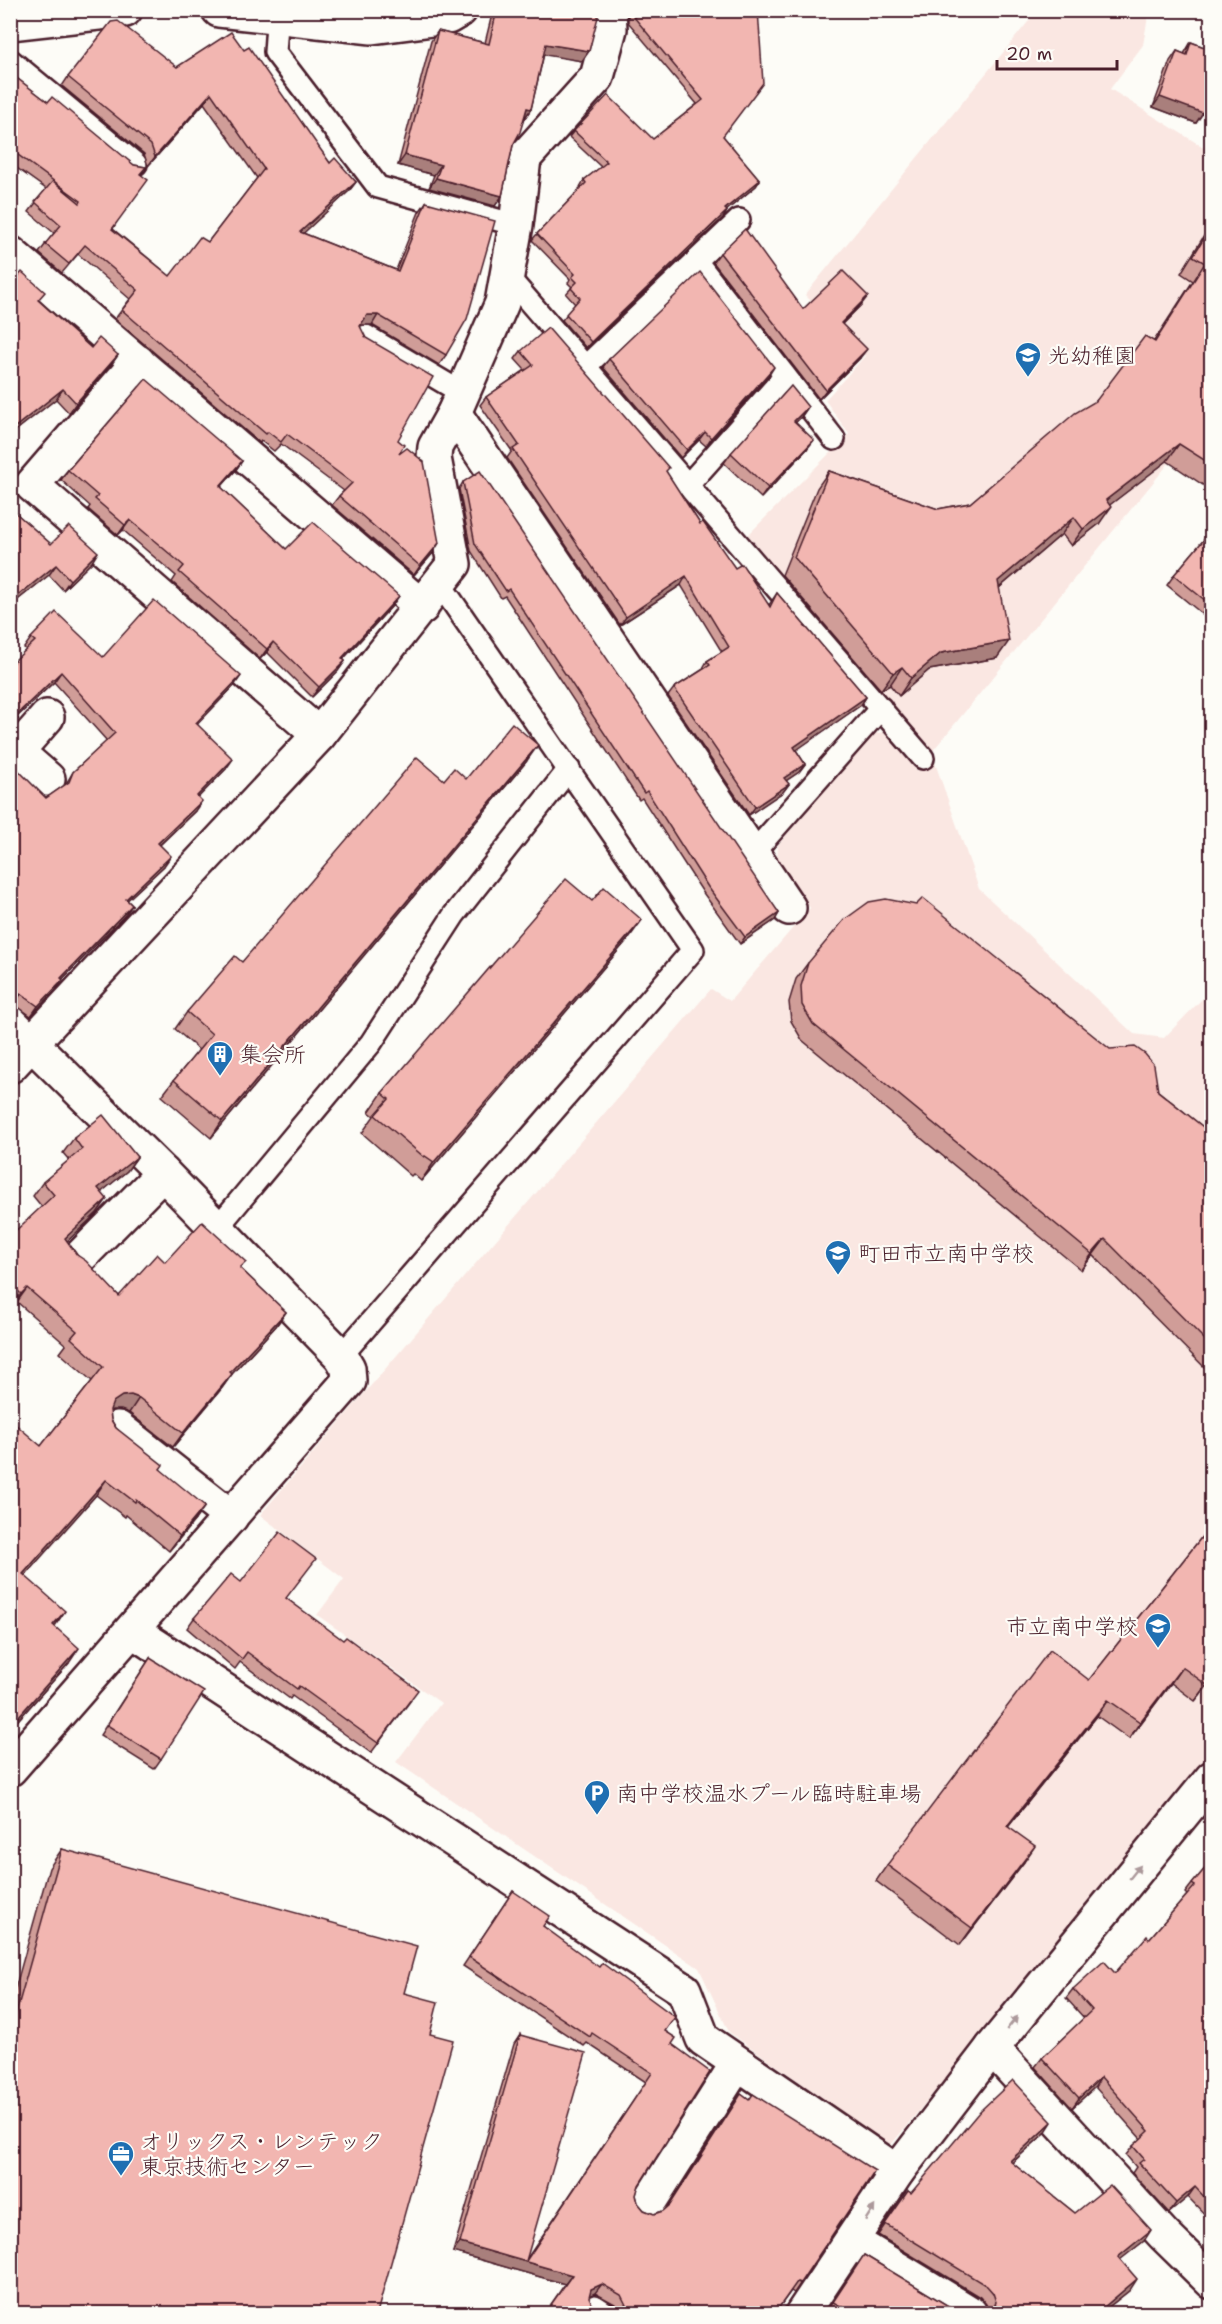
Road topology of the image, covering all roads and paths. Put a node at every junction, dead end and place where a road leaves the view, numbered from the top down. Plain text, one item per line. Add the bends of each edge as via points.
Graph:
1 (125, 10) edge
2 (219, 10) edge
3 (460, 10) edge
4 (609, 10) edge
5 (278, 14) edge
6 (24, 18) edge
7 (10, 60) edge
8 (136, 164) edge
9 (739, 220) dead end
10 (516, 225) junction
11 (10, 253) edge
12 (696, 261) junction
13 (508, 276) junction
14 (366, 336) edge
15 (138, 362) junction
16 (586, 366) junction
17 (785, 376) junction
18 (458, 403) junction
19 (834, 439) dead end
20 (688, 485) junction
21 (431, 595) junction
22 (881, 708) junction
23 (47, 717) dead end
24 (319, 735) junction
25 (14, 756) edge
26 (923, 758) dead end
27 (569, 769) junction
28 (48, 779) dead end
29 (752, 854) junction
30 (789, 908) dead end
31 (18, 1044) edge
32 (163, 1173) junction
33 (217, 1228) junction
34 (80, 1257) edge
35 (341, 1356) junction
36 (118, 1428) edge
37 (231, 1517) junction
38 (133, 1631) junction
39 (10, 1769) edge
40 (1212, 1778) edge
41 (992, 2048) junction
42 (737, 2064) junction
43 (897, 2172) junction
44 (648, 2204) dead end
45 (852, 2241) junction
46 (1212, 2282) edge
47 (802, 2313) edge
48 (970, 2313) edge

1 - 6 street
2 - 5 street
3 - 5 street via 448,17 372,27
4 - 10 street via 610,29 597,77 524,158
5 - 10 lane via 274,52 378,187
7 - 8 lane
9 - 12 lane
10 - 13 street
11 - 15 street
12 - 16 lane
12 - 17 lane
13 - 16 lane
13 - 18 street via 502,303
14 - 18 lane
15 - 21 street
15 - 24 street via 32,485
16 - 20 lane
17 - 19 lane
17 - 20 lane
18 - 21 street via 435,447 434,458 454,564
18 - 29 street
20 - 22 lane
21 - 24 street
21 - 27 lane
22 - 26 lane
22 - 29 lane
23 - 25 street
24 - 31 street
25 - 28 street
27 - 33 lane via 454,915 371,1043
27 - 35 lane via 693,950
29 - 30 street
31 - 32 street
32 - 33 street
32 - 34 street
33 - 35 street
35 - 37 street via 348,1368 349,1381
36 - 37 street
37 - 38 street
38 - 39 street
38 - 42 street via 684,1990 703,2040
41 -> 40 street
41 - 43 street
41 - 46 street
42 - 43 street
42 - 44 street
45 -> 43 street
45 - 47 street
45 - 48 street

